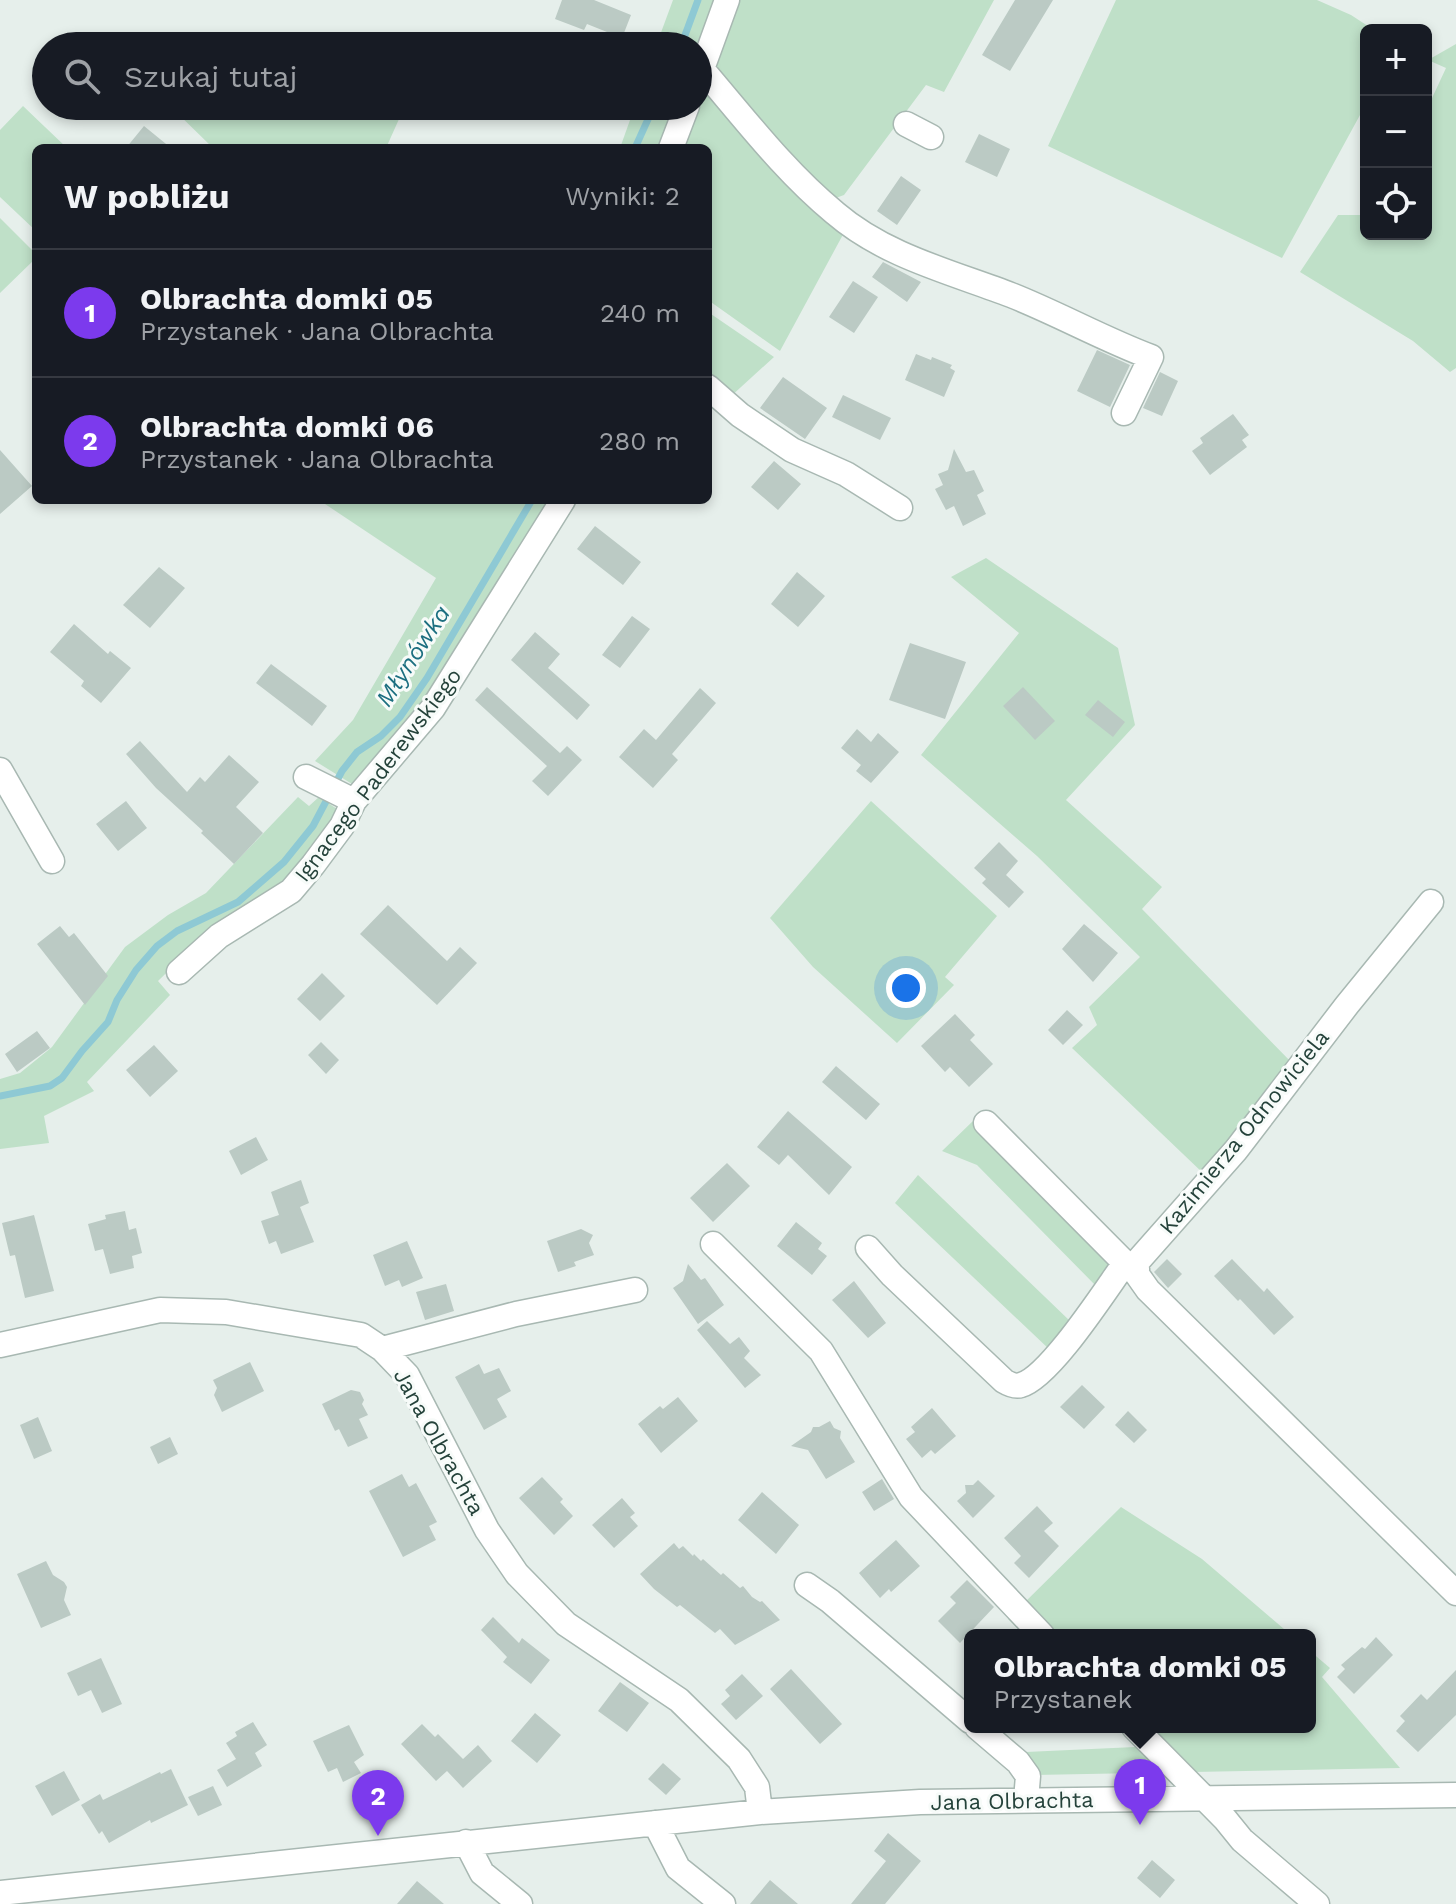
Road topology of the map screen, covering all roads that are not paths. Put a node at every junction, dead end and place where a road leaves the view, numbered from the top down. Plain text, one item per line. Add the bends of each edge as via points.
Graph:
1 (727, 0) edge
2 (712, 41) edge
3 (712, 87) edge
4 (682, 120) edge
5 (906, 124) dead end
6 (931, 137) dead end
7 (673, 144) edge
8 (712, 390) edge
9 (1124, 413) dead end
10 (560, 504) edge
11 (900, 508) dead end
12 (0, 770) edge
13 (313, 781) dead end
14 (350, 799) junction
15 (52, 861) dead end
16 (1431, 902) dead end
17 (179, 972) dead end
18 (986, 1123) dead end
19 (713, 1244) dead end
20 (868, 1248) dead end
21 (1131, 1266) junction
22 (635, 1290) dead end
23 (0, 1345) edge
24 (382, 1349) junction
25 (807, 1585) dead end
26 (1456, 1593) edge
27 (1036, 1629) edge
28 (964, 1716) edge
29 (984, 1733) edge
30 (1140, 1733) edge
31 (1456, 1795) edge
32 (1204, 1798) junction
33 (1026, 1800) junction
34 (760, 1812) junction
35 (655, 1823) junction
36 (466, 1842) junction
37 (0, 1893) edge
38 (83, 1894) edge
39 (520, 1904) edge
40 (723, 1904) edge
41 (1317, 1904) edge

1 - 2 street
3 - 9 street via 813,193 883,245 1151,357
4 - 7 street
5 - 6 street
8 - 11 street via 792,450 846,474
10 - 14 street, Ignacego Paderewskiego via 433,708
12 - 15 street
13 - 14 street
14 - 17 street, Ignacego Paderewskiego via 342,826 291,891 219,936
16 - 21 street, Kazimierza Odnowiciela via 1236,1150
18 - 21 street
19 - 27 street via 821,1351 911,1497
20 - 21 street, Kazimierza Odnowiciela via 1011,1385 1037,1377
21 - 26 street via 1148,1290
22 - 24 street
23 - 24 street, Jana Olbrachta via 160,1310 226,1312 340,1330 361,1335
24 - 34 street, Jana Olbrachta via 407,1375 487,1530 517,1574 566,1624 679,1700 739,1759 757,1787
25 - 28 street
29 - 33 street via 1028,1776
30 - 32 street
31 - 32 street, Jana Olbrachta
32 - 33 street, Jana Olbrachta
32 - 41 street via 1242,1840
33 - 34 street, Jana Olbrachta
34 - 35 street, Jana Olbrachta
35 - 36 street, Jana Olbrachta
35 - 40 street via 678,1868
36 - 38 street, Jana Olbrachta
36 - 39 street via 482,1873
37 - 38 street, Jana Olbrachta

